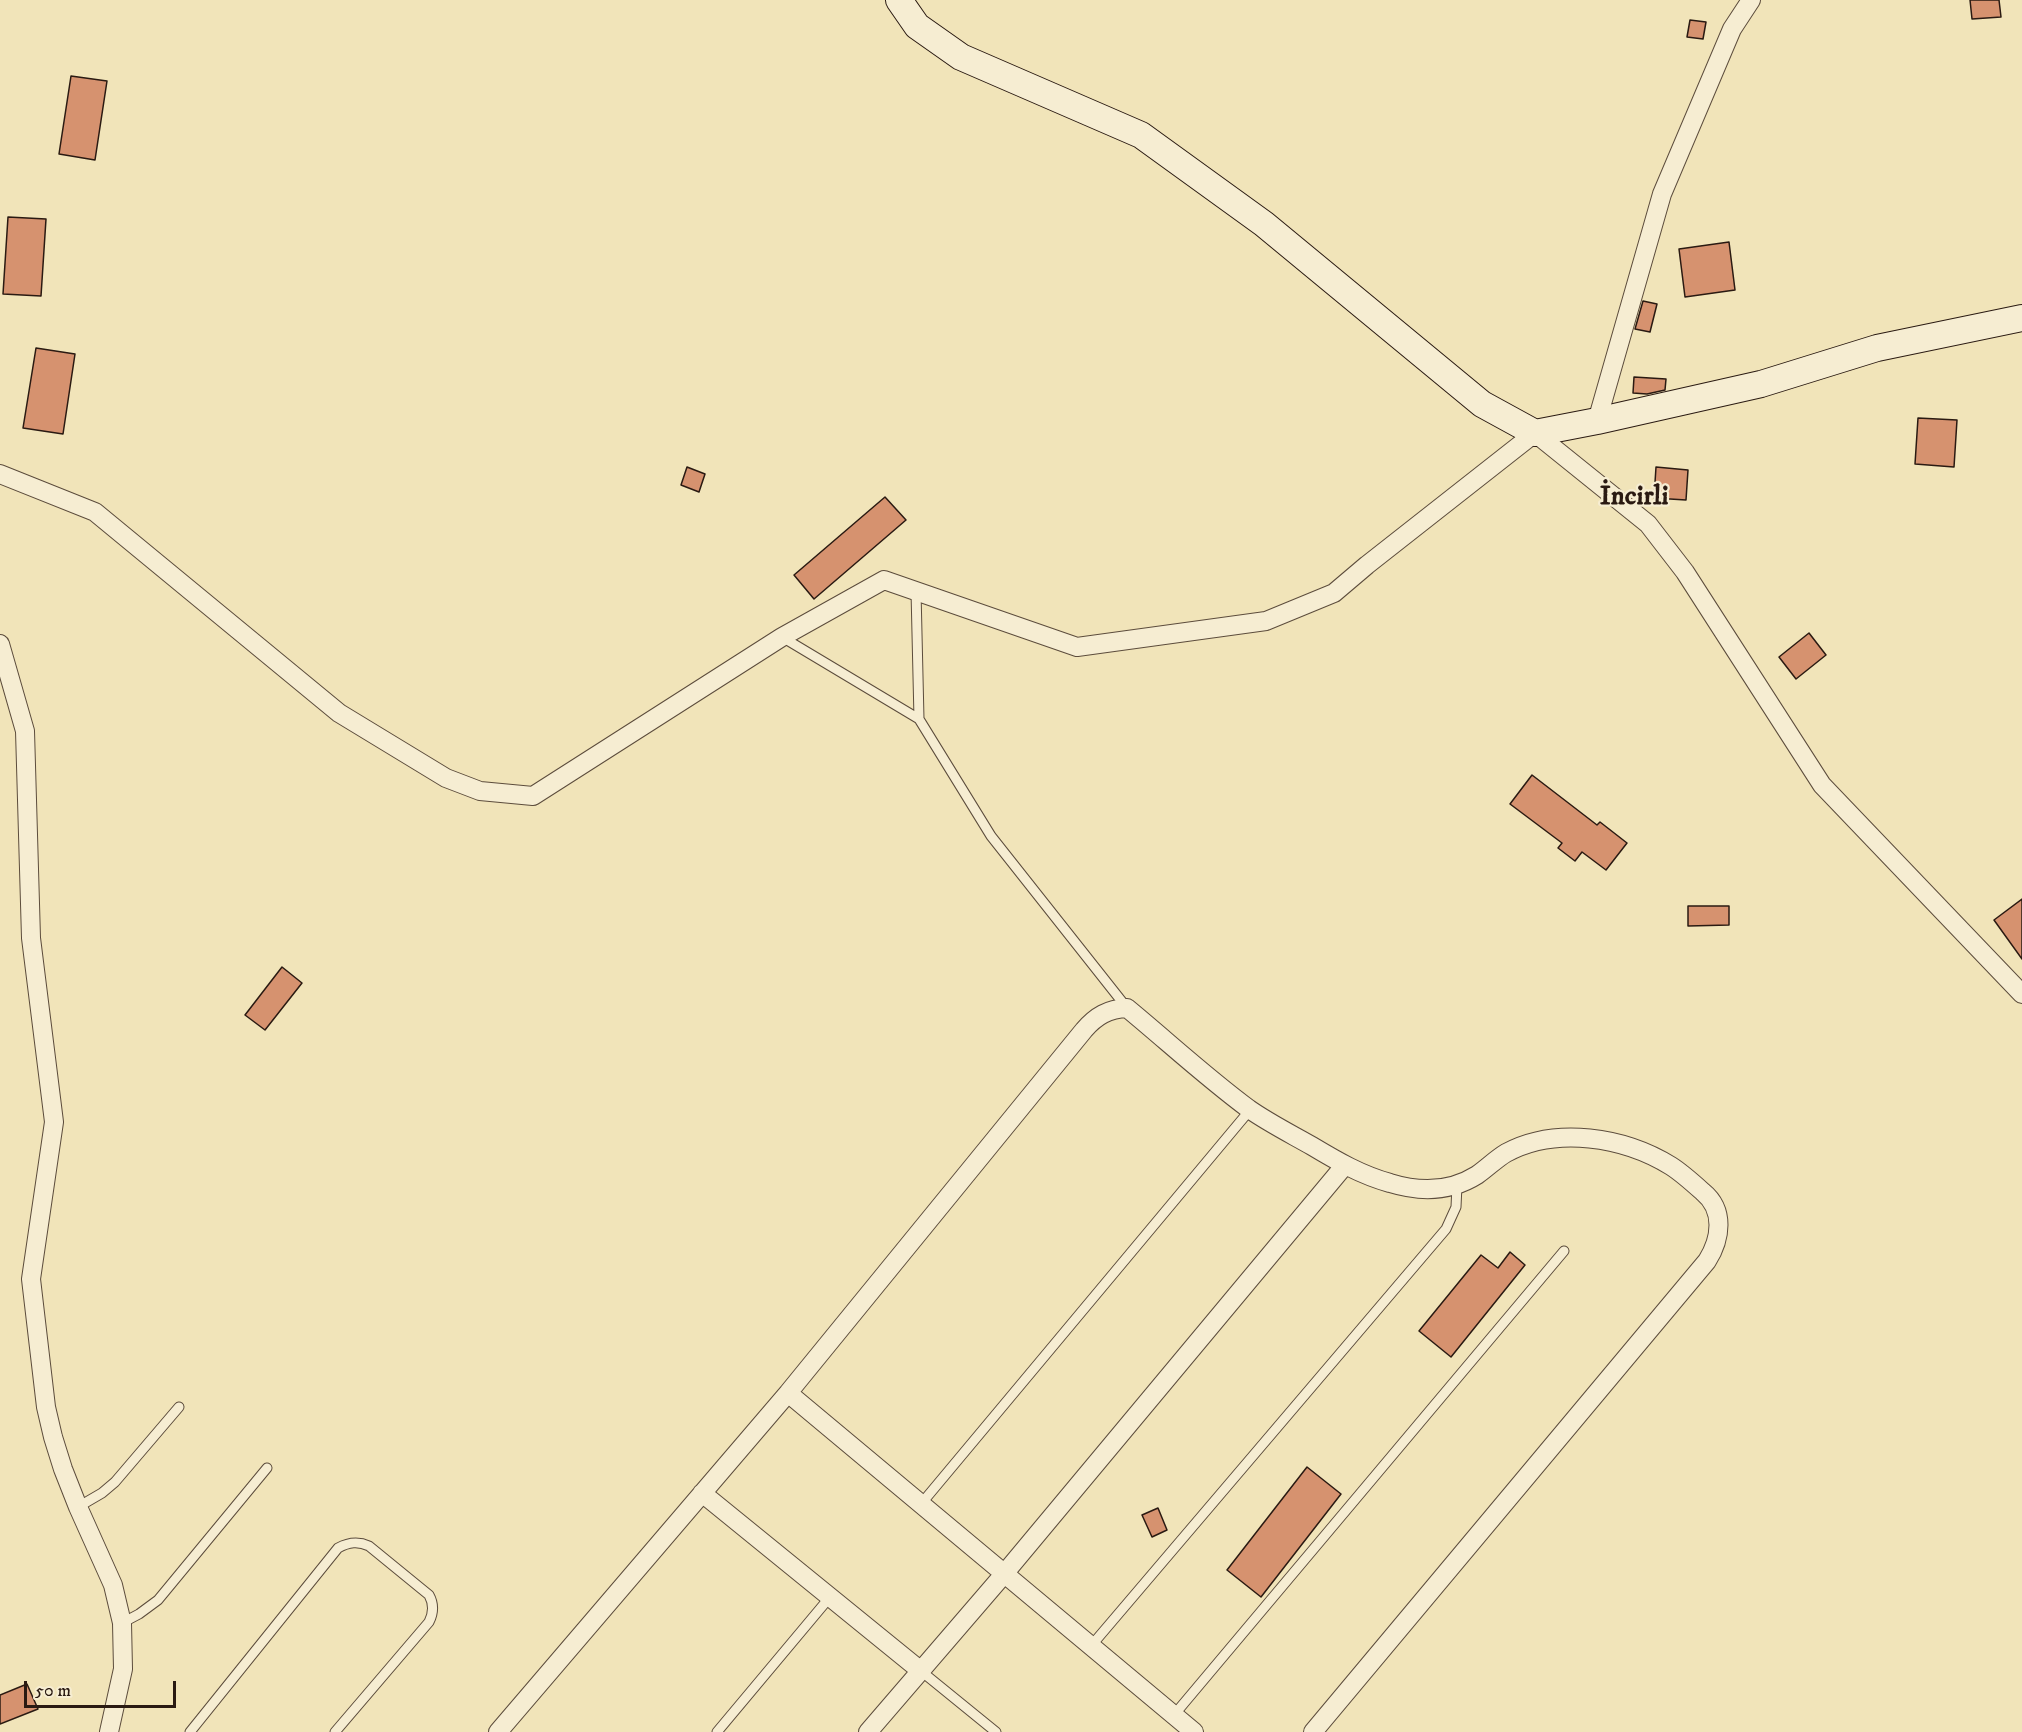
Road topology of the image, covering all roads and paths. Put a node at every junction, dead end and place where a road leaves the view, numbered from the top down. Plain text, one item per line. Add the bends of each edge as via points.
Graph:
1 (899, 0) edge
2 (1751, 0) edge
3 (2022, 318) edge
4 (1597, 421) junction
5 (1535, 433) junction
6 (0, 474) edge
7 (916, 591) junction
8 (782, 637) junction
9 (0, 644) edge
10 (919, 719) junction
11 (2022, 994) edge
12 (1127, 1008) junction
13 (1250, 1110) junction
14 (1345, 1166) junction
15 (1457, 1185) junction
16 (1564, 1251) dead end
17 (788, 1393) junction
18 (180, 1407) dead end
19 (267, 1468) dead end
20 (702, 1493) junction
21 (921, 1504) junction
22 (78, 1507) junction
23 (1004, 1574) junction
24 (830, 1597) junction
25 (122, 1623) junction
26 (1091, 1646) junction
27 (921, 1671) junction
28 (1174, 1715) junction
29 (109, 1732) edge
30 (190, 1732) edge
31 (336, 1732) edge
32 (498, 1732) edge
33 (717, 1732) edge
34 (868, 1732) edge
35 (996, 1732) edge
36 (1194, 1732) edge
37 (1313, 1732) edge

1 - 5 street via 917,26 962,57 1141,135 1264,224 1482,404
2 - 4 street via 1732,29 1662,194
3 - 4 street via 1876,348 1761,384
4 - 5 street
5 - 7 street via 1334,593 1266,621 1077,647
5 - 11 street via 1648,524 1685,572 1822,785
6 - 8 street via 95,512 339,713 446,778 480,791 533,796
7 - 8 street via 884,580
7 - 10 lane
8 - 10 lane
9 - 22 street via 25,731 32,938 54,1122 31,1280 46,1407
10 - 12 lane via 991,836
12 - 13 street
12 - 17 street via 1093,1019
13 - 14 street
13 - 21 lane
14 - 15 street via 1393,1184 1438,1190
14 - 23 street
15 - 26 lane via 1455,1207 1446,1228
15 - 37 street via 1505,1154 1552,1138 1626,1145 1672,1167 1711,1198 1719,1231 1707,1261
16 - 28 lane
17 - 20 street
17 - 21 street
18 - 22 lane via 115,1482
19 - 25 lane via 158,1600
20 - 24 street
20 - 32 street
21 - 23 street
22 - 25 street via 114,1585
23 - 26 street
23 - 27 street
24 - 27 street
24 - 33 lane
25 - 29 street via 123,1669
26 - 28 street
27 - 34 street
27 - 35 lane
28 - 36 street
30 - 31 lane via 338,1548 361,1543 429,1594 433,1611 429,1622

